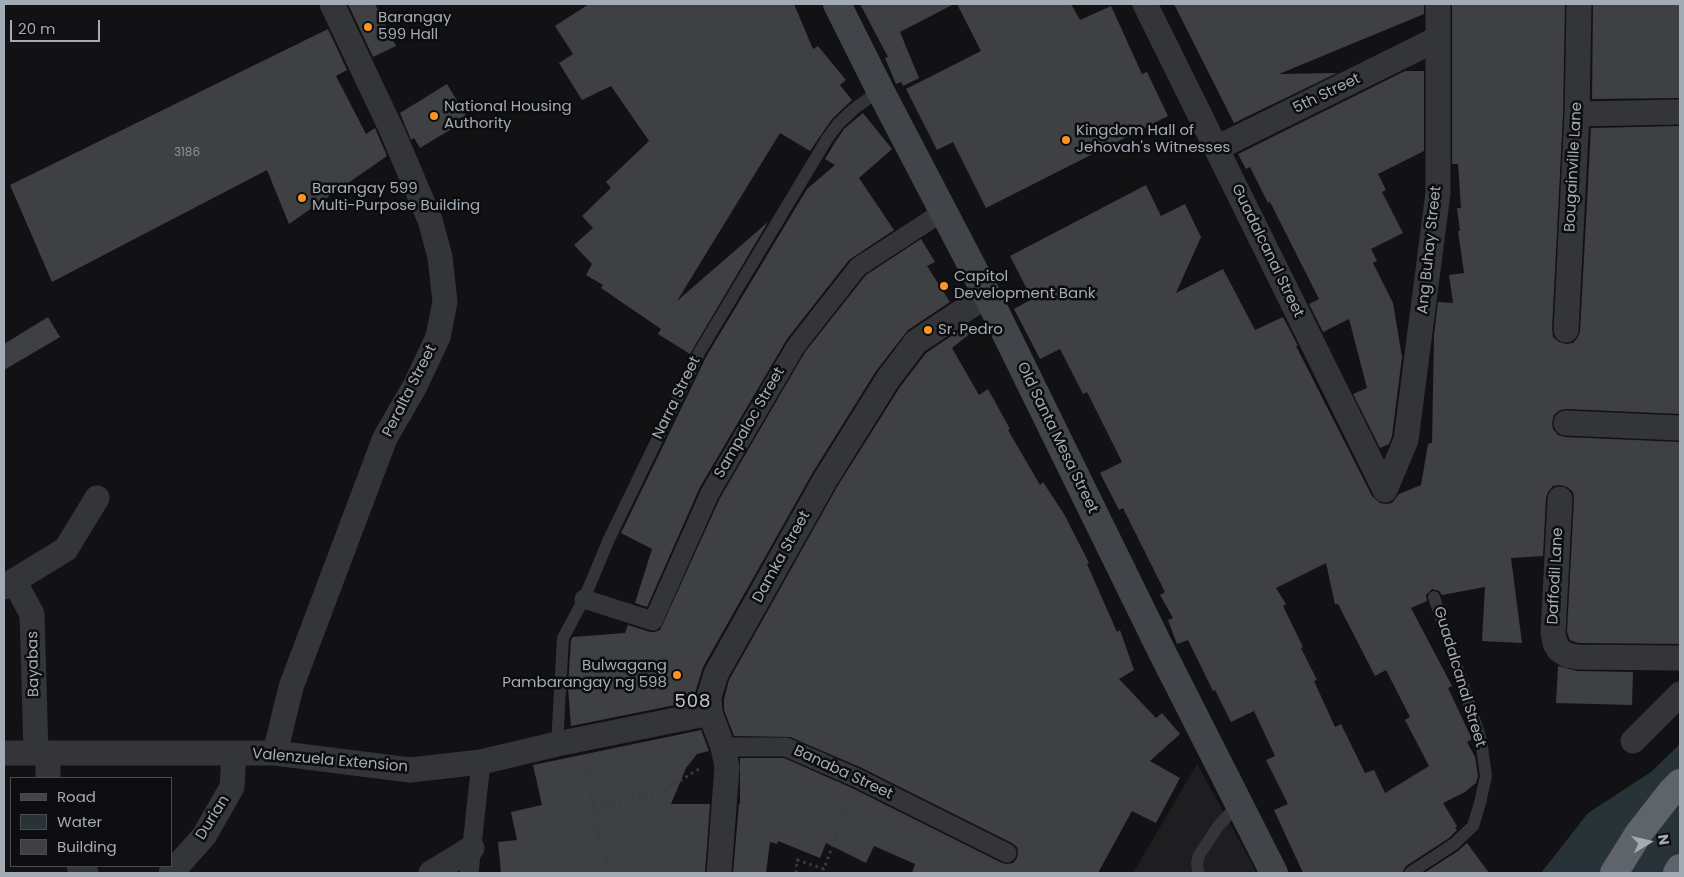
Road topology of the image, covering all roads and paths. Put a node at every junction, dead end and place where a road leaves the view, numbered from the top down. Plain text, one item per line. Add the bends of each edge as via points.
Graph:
1 (332, 4) edge
2 (837, 4) edge
3 (1145, 4) edge
4 (1438, 4) edge
5 (1579, 4) edge
6 (1438, 39) junction
7 (880, 90) junction
8 (1680, 112) edge
9 (1577, 114) junction
10 (1217, 148) junction
11 (944, 211) junction
12 (987, 295) junction
13 (1566, 330) dead end
14 (1566, 424) dead end
15 (1680, 428) edge
16 (1387, 495) joint
17 (97, 498) dead end
18 (1560, 499) dead end
19 (9, 584) edge
20 (1434, 597) dead end
21 (584, 599) junction
22 (1680, 658) edge
23 (1680, 694) edge
24 (710, 713) junction
25 (1633, 741) dead end
26 (568, 742) junction
27 (723, 747) junction
28 (4, 753) edge
29 (42, 753) junction
30 (275, 753) junction
31 (234, 754) junction
32 (480, 762) junction
33 (48, 777) edge
34 (857, 778) junction
35 (1680, 783) edge
36 (1240, 803) junction
37 (594, 808) junction
38 (472, 848) junction
39 (1007, 853) dead end
40 (1680, 868) edge
41 (1198, 872) dead end
42 (171, 873) edge
43 (430, 873) edge
44 (469, 873) edge
45 (611, 873) edge
46 (719, 873) edge
47 (796, 873) edge
48 (1274, 873) edge
49 (1410, 873) edge
50 (1614, 873) edge
51 (1677, 873) edge

1 - 30 street, Peralta Street via 430,220 440,257 445,302 438,337 385,438 291,687
2 - 7 main road, Old Santa Mesa Street
3 - 10 street, Guadalcanal Street
4 - 6 street, Ang Buhay Street
5 - 9 street, Bougainville Lane
6 - 10 street, 5th Street
6 - 16 street, Ang Buhay Street via 1438,193 1406,440
7 - 11 main road, Old Santa Mesa Street
7 - 21 lane, Narra Street via 838,124 827,139 700,351 613,531
8 - 9 street
9 - 13 street, Bougainville Lane
10 - 16 street, Guadalcanal Street
11 - 12 main road, Old Santa Mesa Street
11 - 21 street, Sampaloc Street via 858,267 796,346 710,493 654,621
12 - 24 street, Damka Street via 916,342 888,379 825,480 716,674 709,697
12 - 36 main road, Old Santa Mesa Street via 1162,652
14 - 15 street
17 - 19 street via 66,549
18 - 22 street, Daffodil Lane via 1553,633 1559,650 1577,657
19 - 29 street, Bayabas via 32,614
20 - 49 lane, Guadalcanal Street via 1481,740 1486,776 1472,826 1454,844
21 - 26 lane, Narra Street via 562,638
23 - 25 street
24 - 26 street, Valenzuela Extension
24 - 27 street, Damka Street
26 - 32 street, Valenzuela Extension
26 - 37 path
27 - 34 street, Banaba Street via 786,746
27 - 37 path via 697,771 663,791
27 - 46 street, Damka Street via 727,767
28 - 29 street, Valenzuela Extension
29 - 31 street, Valenzuela Extension
29 - 33 street, Bayabas
30 - 31 street, Valenzuela Extension
30 - 32 street, Valenzuela Extension via 410,770
31 - 42 street, Durian via 232,787 204,836
32 - 38 street
34 - 39 street, Banaba Street
34 - 47 path via 824,869 798,860
35 - 50 highway via 1639,833
36 - 41 lane via 1219,825 1199,855
36 - 48 main road, Old Santa Mesa Street
37 - 45 path via 600,842
38 - 43 street
38 - 44 street
40 - 51 highway

